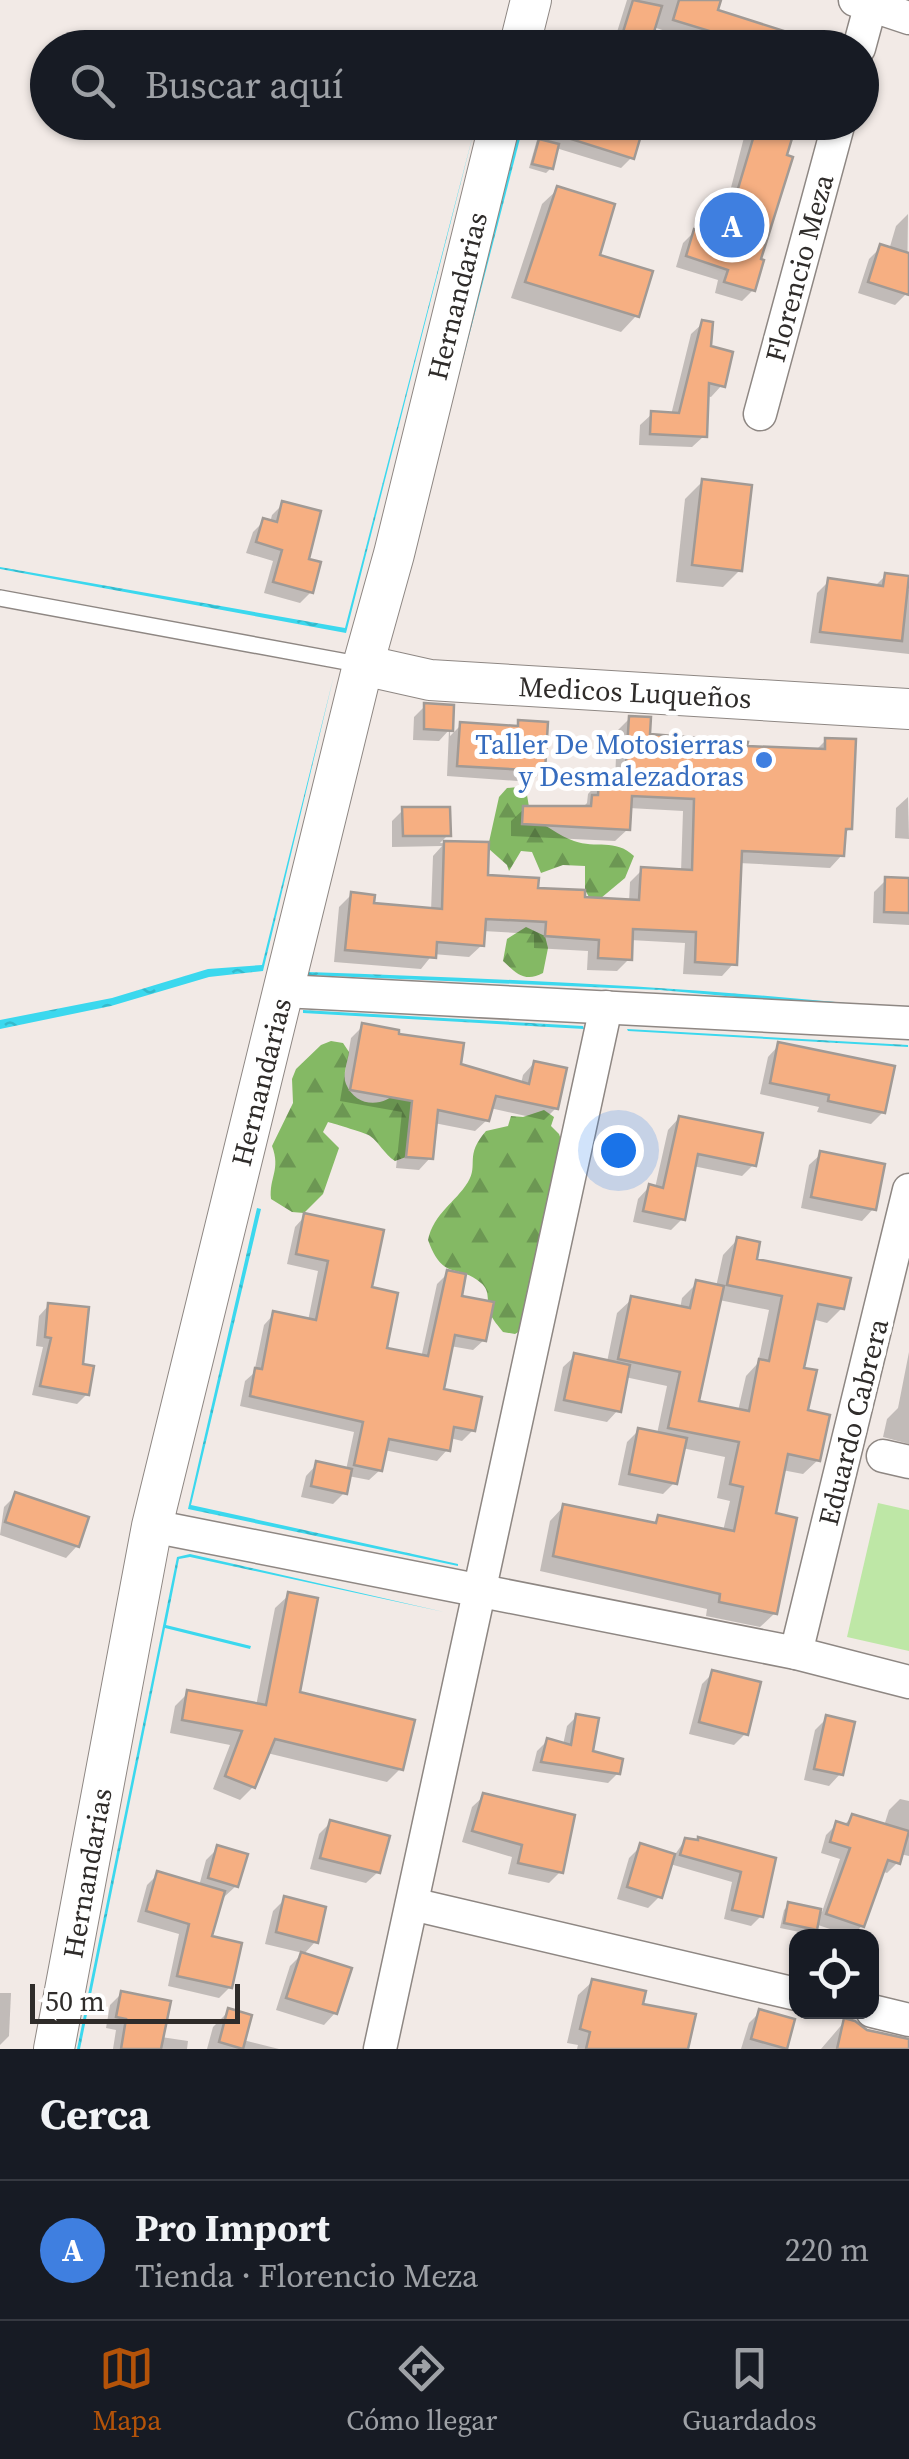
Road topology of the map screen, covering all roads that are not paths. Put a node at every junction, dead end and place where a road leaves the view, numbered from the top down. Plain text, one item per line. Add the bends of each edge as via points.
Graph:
1 (530, 0) edge
2 (866, 2) edge
3 (909, 18) edge
4 (523, 30) edge
5 (862, 30) edge
6 (496, 140) edge
7 (834, 140) edge
8 (760, 414) dead end
9 (0, 598) edge
10 (362, 665) junction
11 (909, 709) edge
12 (283, 991) junction
13 (606, 1007) junction
14 (909, 1023) edge
15 (909, 1190) edge
16 (152, 1526) junction
17 (480, 1591) junction
18 (796, 1653) junction
19 (909, 1682) edge
20 (412, 1904) junction
21 (789, 1992) edge
22 (879, 2013) edge
23 (909, 2020) edge
24 (54, 2049) edge
25 (380, 2049) edge

1 - 4 street
2 - 3 street
2 - 5 street
6 - 10 street, Hernandarias
7 - 8 street, Florencio Meza
9 - 10 lane
10 - 11 street, Medicos Luqueños via 430,680
10 - 12 street, Hernandarias
12 - 13 street
12 - 16 street, Hernandarias
13 - 14 street
13 - 17 street
15 - 18 street, Eduardo Cabrera
16 - 17 street
16 - 24 street, Hernandarias
17 - 18 street
17 - 20 street
18 - 19 street
20 - 21 street
20 - 25 street
22 - 23 street

